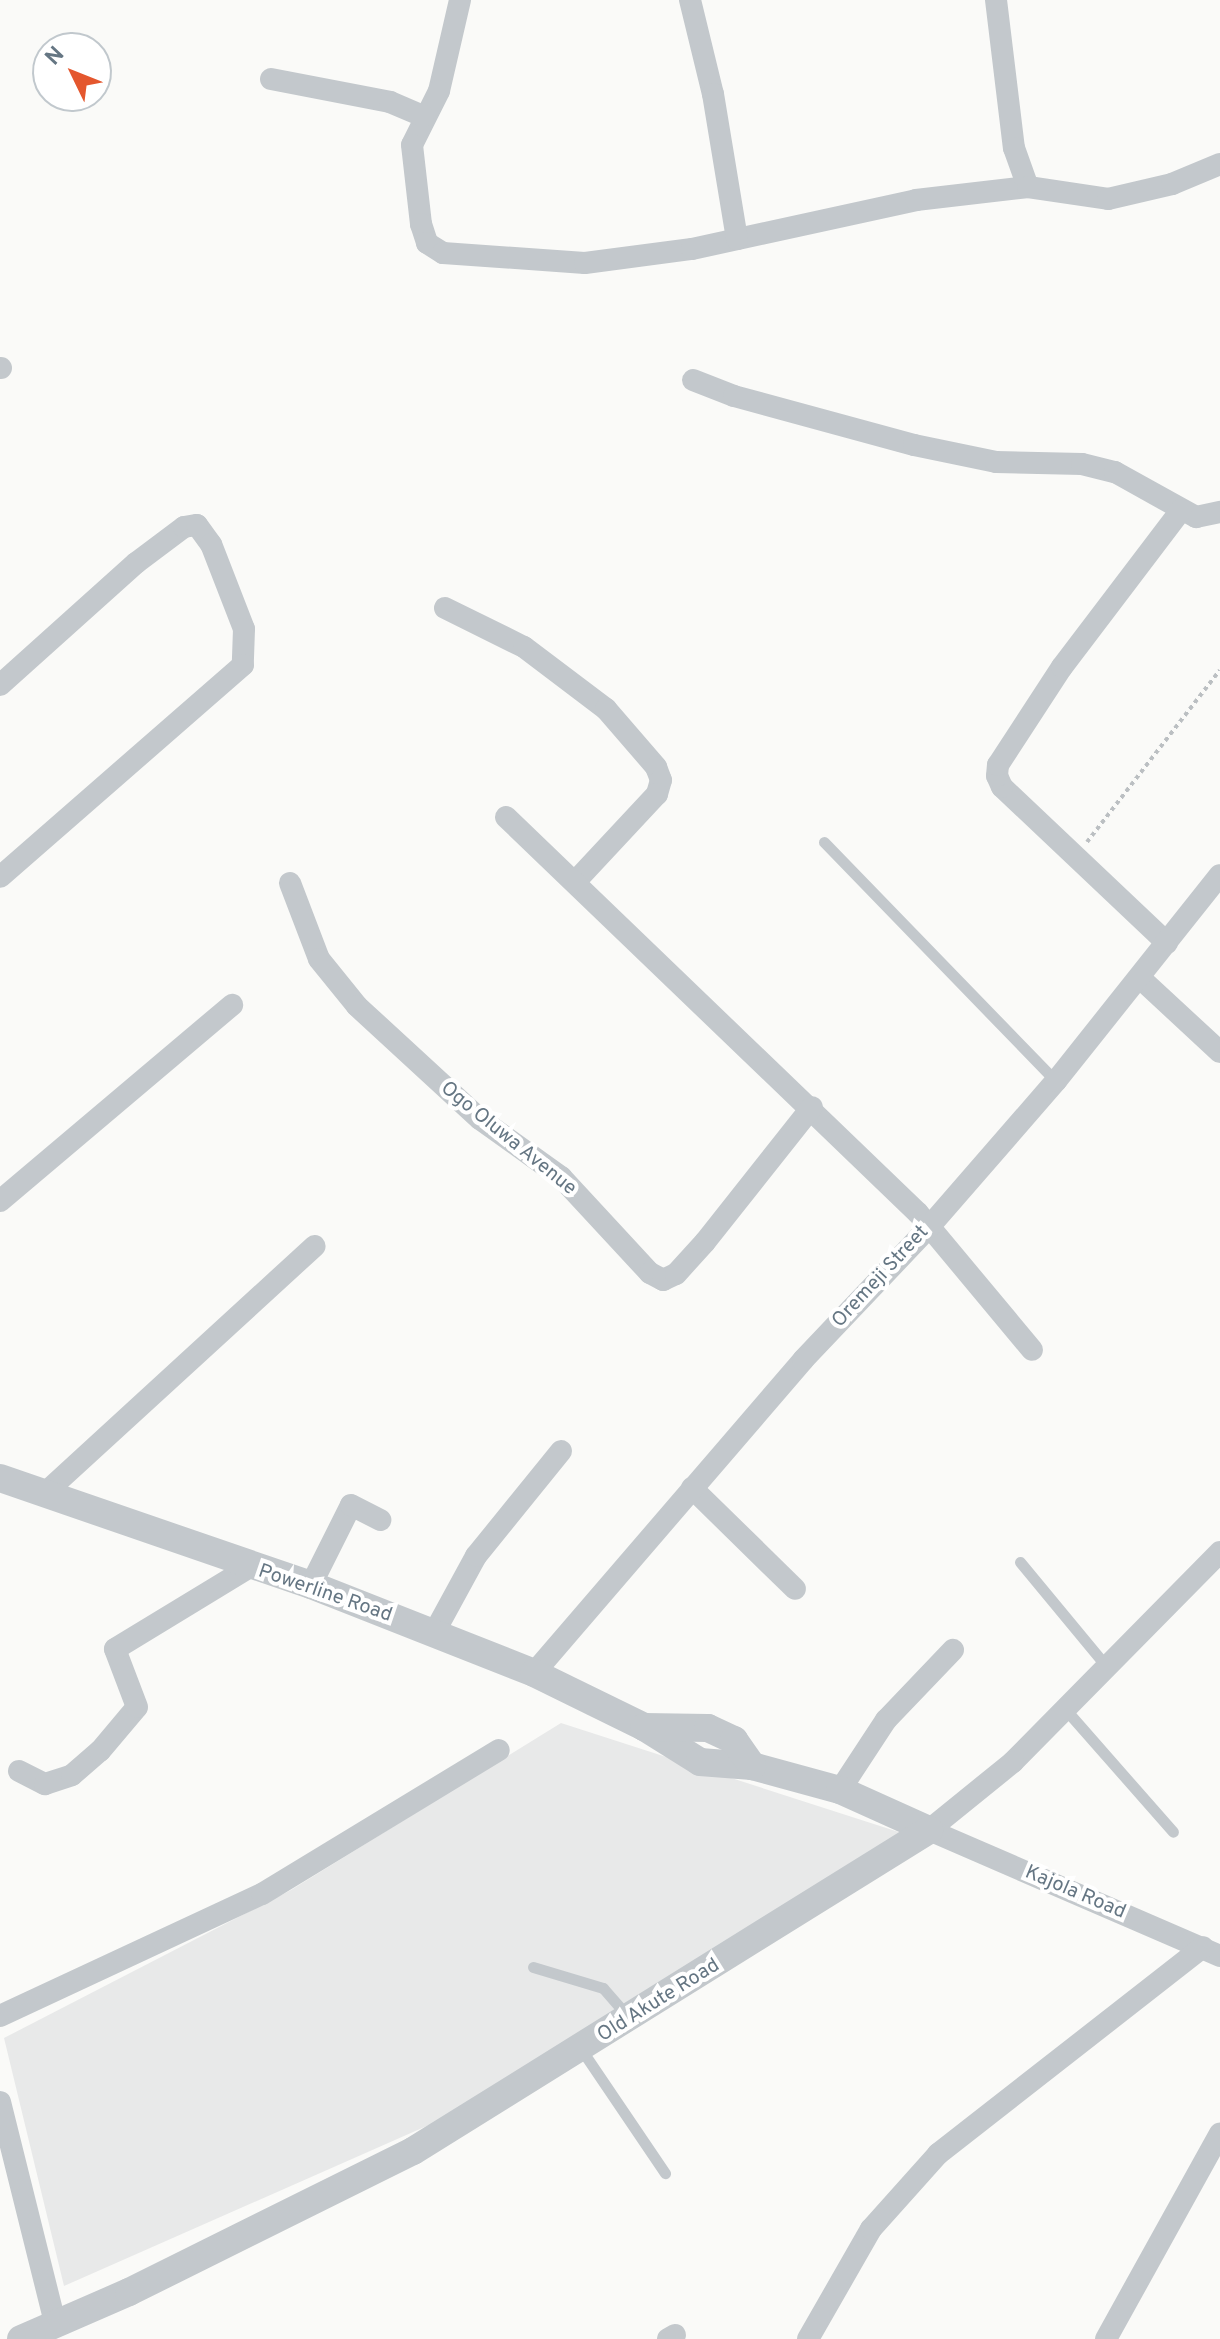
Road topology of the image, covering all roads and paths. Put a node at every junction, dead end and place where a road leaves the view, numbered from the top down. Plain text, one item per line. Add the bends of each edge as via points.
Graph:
1 (460, 0) edge
2 (690, 0) edge
3 (996, 0) edge
4 (271, 79) dead end
5 (423, 116) junction
6 (1220, 164) edge
7 (1028, 187) junction
8 (737, 239) junction
9 (693, 380) dead end
10 (1181, 510) junction
11 (1220, 512) edge
12 (445, 608) dead end
13 (1220, 670) edge
14 (0, 685) edge
15 (506, 817) dead end
16 (824, 842) dead end
17 (1076, 857) junction
18 (1220, 875) edge
19 (0, 877) edge
20 (575, 882) junction
21 (290, 883) dead end
22 (1167, 943) junction
23 (1140, 978) junction
24 (232, 1005) dead end
25 (1220, 1052) edge
26 (1056, 1081) junction
27 (812, 1107) junction
28 (0, 1201) edge
29 (929, 1227) junction
30 (315, 1246) dead end
31 (1032, 1350) dead end
32 (561, 1451) dead end
33 (0, 1478) edge
34 (692, 1488) junction
35 (44, 1494) junction
36 (380, 1520) dead end
37 (1220, 1552) edge
38 (1020, 1562) dead end
39 (250, 1567) junction
40 (311, 1585) junction
41 (795, 1589) dead end
42 (434, 1633) junction
43 (953, 1650) dead end
44 (1108, 1668) junction
45 (534, 1673) junction
46 (1066, 1710) junction
47 (499, 1750) dead end
48 (19, 1771) dead end
49 (840, 1790) junction
50 (929, 1830) junction
51 (1173, 1832) dead end
52 (1212, 1952) edge
53 (533, 1967) dead end
54 (0, 2016) edge
55 (629, 2020) junction
56 (581, 2049) junction
57 (0, 2102) edge
58 (1220, 2133) edge
59 (665, 2173) dead end
60 (55, 2322) junction
61 (21, 2339) edge
62 (808, 2339) edge
63 (1106, 2339) edge

1 - 5 street via 439,91
2 - 8 street via 713,94
3 - 7 street via 1009,119
4 - 5 street via 390,102
5 - 8 street via 412,145 421,224 427,243 443,253 585,263
6 - 7 street via 1172,184 1108,199
7 - 8 street via 902,202
9 - 10 street via 914,445 996,462 1082,464 1115,472
10 - 11 street via 1196,517
10 - 17 street via 1062,667 998,765 1002,787
12 - 20 street via 524,647 606,709 656,767 661,780 657,794
13 - 17 path
14 - 19 street via 136,563 184,527 197,525 211,544 244,629 243,665
15 - 20 street
16 - 26 lane
17 - 22 street
18 - 22 street, Oremeji Street
20 - 27 street
21 - 27 street, Ogo Oluwa Avenue via 319,959 357,1006 480,1119 561,1177 650,1273 663,1280 676,1274 705,1242
22 - 23 street, Oremeji Street
23 - 25 street
23 - 26 street, Oremeji Street
24 - 28 street
26 - 29 street, Oremeji Street
27 - 29 street
29 - 31 street
29 - 34 street, Oremeji Street
30 - 35 street
32 - 42 street via 476,1556
33 - 35 street, Powerline Road
34 - 41 street
34 - 45 street, Oremeji Street
35 - 39 street, Powerline Road
36 - 40 street via 351,1505
37 - 44 street, Old Akute Road
38 - 44 lane
39 - 40 street, Powerline Road
39 - 48 street via 115,1649 137,1707 100,1751 72,1775 45,1784
40 - 42 street, Powerline Road
42 - 45 street, Powerline Road
43 - 49 street via 886,1720
44 - 46 street, Old Akute Road
45 - 49 street, Powerline Road via 644,1727 708,1728 734,1740 752,1766
46 - 50 street, Old Akute Road
46 - 51 lane
47 - 54 street via 262,1894
49 - 50 street, Powerline Road
50 - 52 street, Kajola Road
50 - 55 street, Old Akute Road
52 - 62 street via 938,2154 871,2229
53 - 55 lane via 603,1988 619,2001
55 - 56 street, Old Akute Road
56 - 59 lane
56 - 60 street, Old Akute Road via 413,2151 129,2292
57 - 60 street
58 - 63 street
60 - 61 street, Old Akute Road

